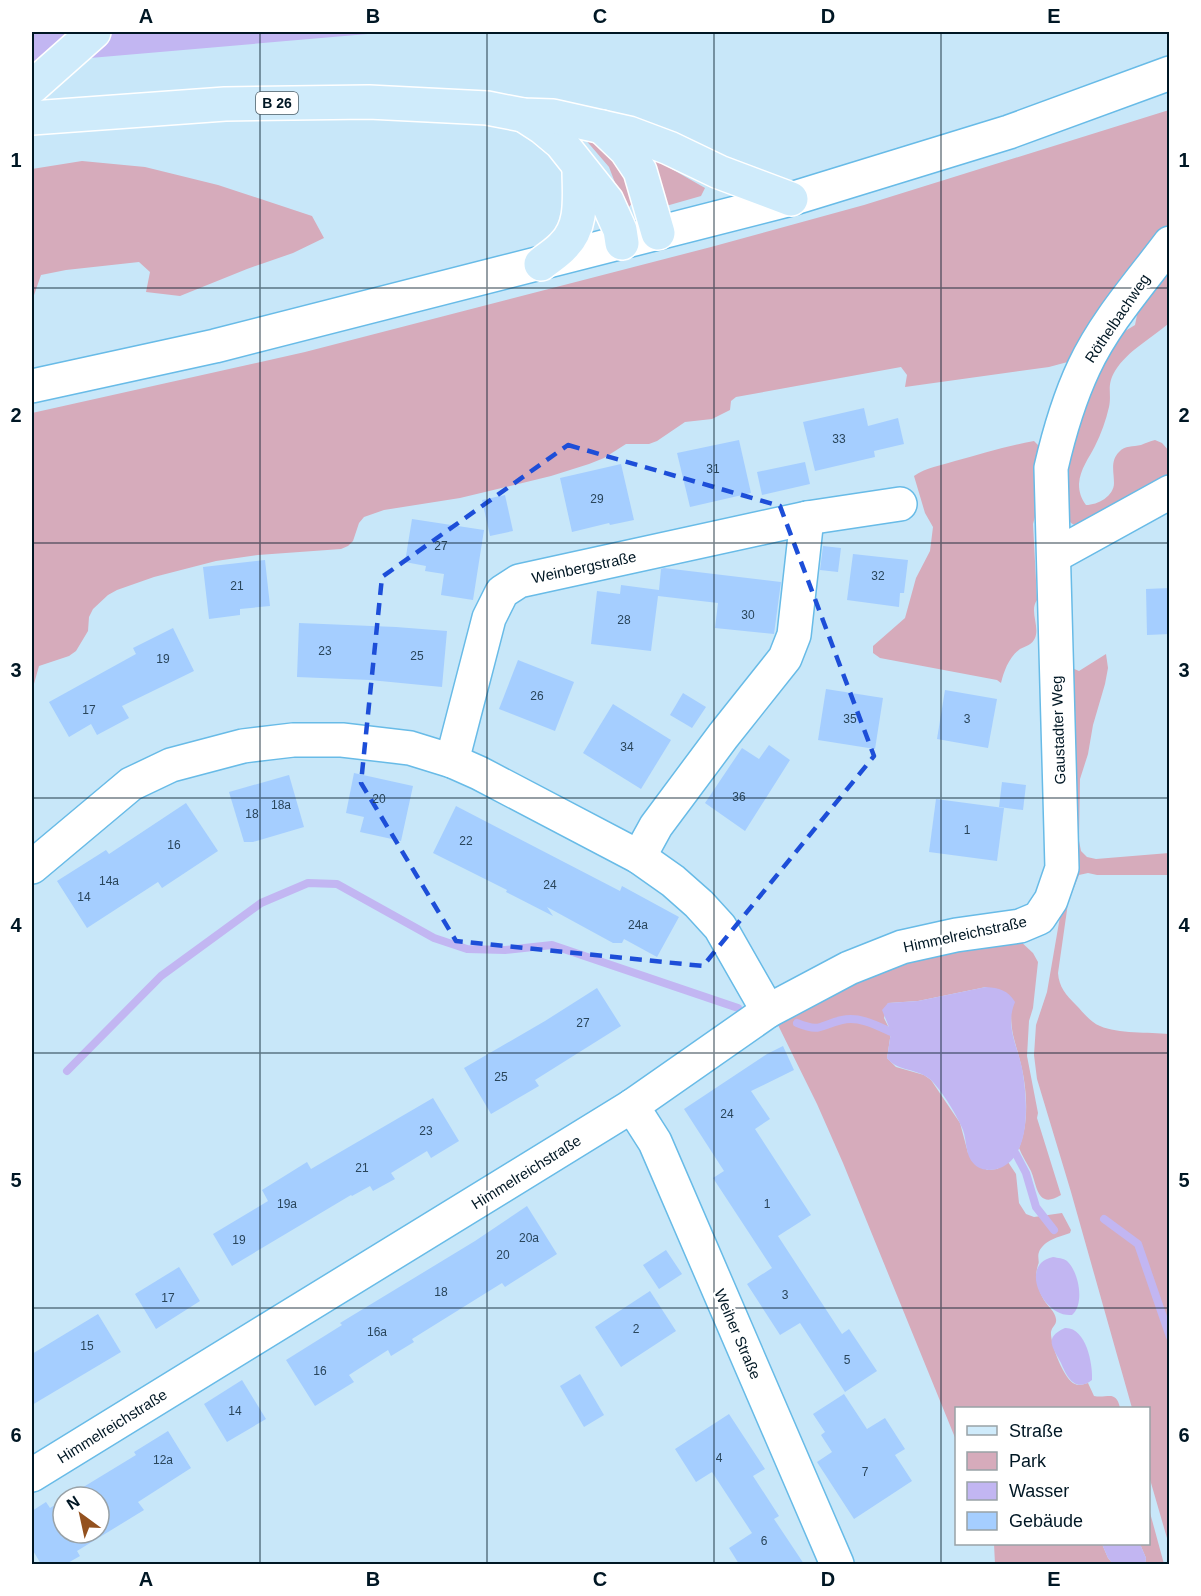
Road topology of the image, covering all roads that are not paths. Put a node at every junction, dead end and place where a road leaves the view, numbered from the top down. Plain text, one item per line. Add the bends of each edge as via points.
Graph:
1 (94, 32) edge
2 (1170, 73) edge
3 (32, 87) edge
4 (522, 115) junction
5 (32, 118) edge
6 (601, 125) junction
7 (579, 169) junction
8 (791, 199) junction
9 (658, 234) junction
10 (622, 243) junction
11 (1170, 243) edge
12 (541, 264) junction
13 (32, 386) edge
14 (1170, 492) edge
15 (900, 504) dead end
16 (807, 518) junction
17 (1053, 547) junction
18 (452, 761) junction
19 (639, 857) junction
20 (32, 867) edge
21 (1039, 918) joint
22 (768, 1011) junction
23 (632, 1106) junction
24 (32, 1475) edge
25 (837, 1564) edge

1 - 3 main road
2 - 8 street via 1009,132
4 - 5 main road, B 26 via 487,108 369,102 225,104
4 - 6 main road, B 26
4 - 7 main road, B 26 via 561,143
6 - 8 main road, B 26 via 649,140
6 - 9 main road via 640,171
7 - 10 main road, B 26 via 606,201
7 - 12 main road via 576,226 565,245
8 - 9 street
9 - 10 street
10 - 12 street
11 - 17 street, Röthelbachweg via 1106,330 1084,366 1068,405 1051,468
12 - 13 street
14 - 17 street
15 - 16 street, Weinbergstraße
16 - 18 street, Weinbergstraße via 519,581 502,592 489,618
16 - 19 street via 794,635 785,658 656,826
17 - 21 street, Gaustadter Weg via 1062,868 1051,900
18 - 19 street
18 - 20 street via 410,748 342,740 243,746 171,765 131,784
19 - 22 street via 673,881 720,927
21 - 22 street, Himmelreichstraße via 1020,926 902,947 849,968
22 - 23 street, Himmelreichstraße
23 - 24 street, Himmelreichstraße
23 - 25 street, Weiher Straße via 655,1142

